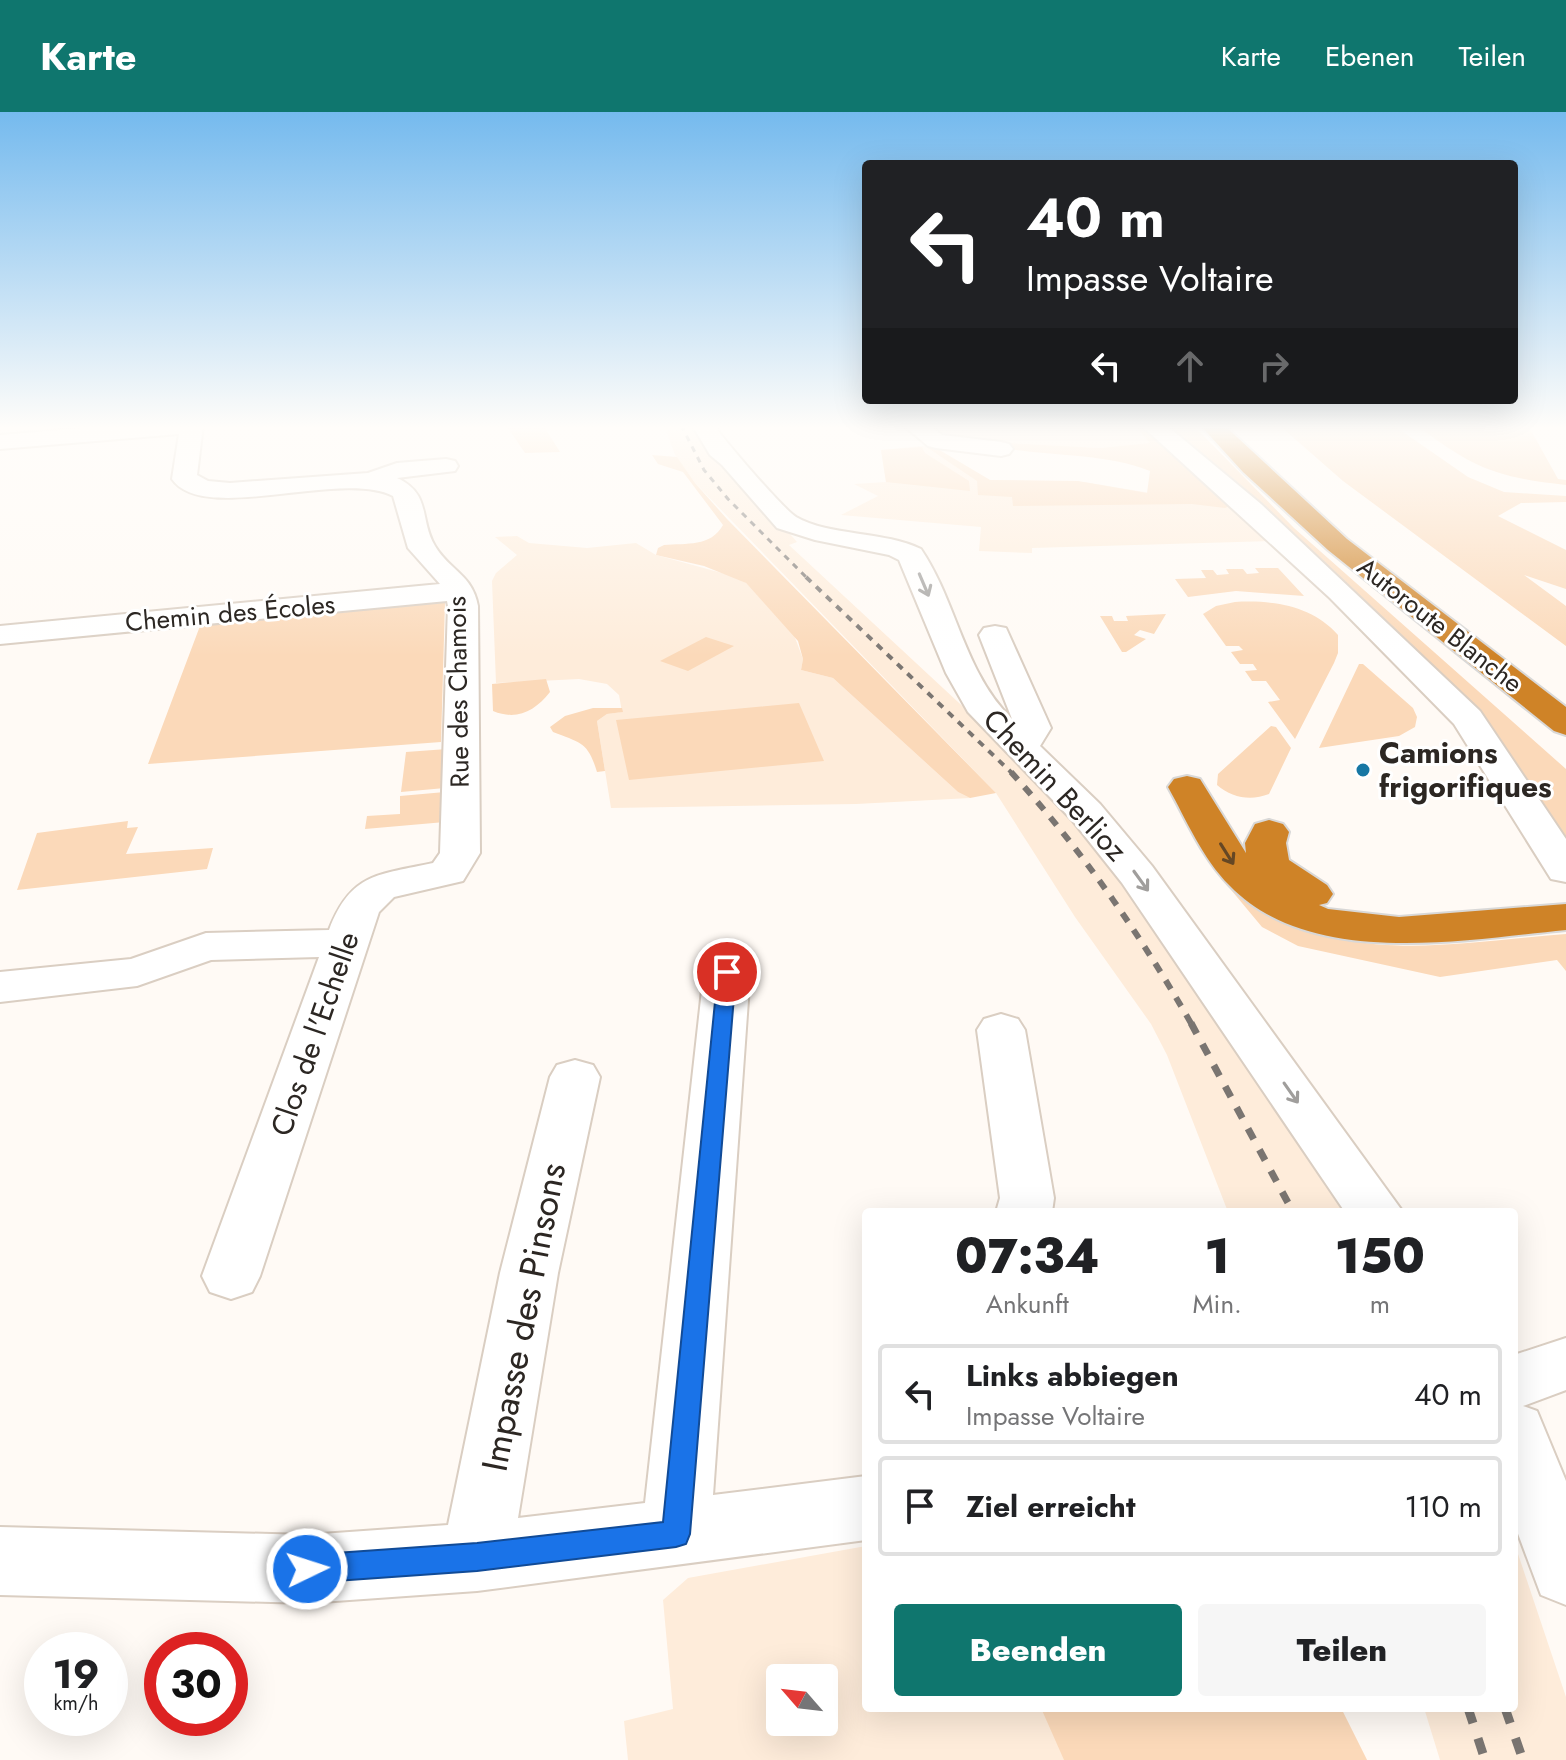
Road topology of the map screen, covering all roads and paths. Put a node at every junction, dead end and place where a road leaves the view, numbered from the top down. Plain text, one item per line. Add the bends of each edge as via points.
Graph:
1 (407, 502) edge
2 (767, 502) edge
3 (1242, 502) edge
4 (1288, 502) edge
5 (1324, 502) edge
6 (460, 591) junction
7 (1406, 600) junction
8 (1473, 619) dead end
9 (0, 635) edge
10 (995, 635) dead end
11 (1566, 724) edge
12 (1566, 746) edge
13 (1021, 749) junction
14 (1187, 787) dead end
15 (1269, 832) dead end
16 (460, 853) joint
17 (1563, 895) edge
18 (346, 943) junction
19 (727, 972) dead end
20 (0, 987) edge
21 (1001, 1030) dead end
22 (575, 1077) dead end
23 (1025, 1208) edge
24 (1372, 1208) edge
25 (231, 1276) dead end
26 (1566, 1364) edge
27 (1518, 1381) edge
28 (1518, 1442) edge
29 (862, 1509) edge
30 (676, 1534) junction
31 (477, 1557) junction
32 (0, 1561) edge
33 (1566, 1571) edge

1 - 6 street, Rue des Chamois via 424,552 448,572
2 -> 13 street, Chemin Berlioz via 786,522 911,555 971,691
3 - 17 street via 1468,718
4 - 7 highway, Autoroute Blanche
5 - 8 highway, Autoroute Blanche
6 - 9 street, Chemin des Écoles
6 - 16 street, Rue des Chamois
7 - 11 highway, Autoroute Blanche
7 - 12 highway
10 - 13 street via 1033,728
13 -> 24 street, Chemin Berlioz via 1092,819 1137,875
14 -> 17 highway via 1245,878 1272,899 1309,916 1388,931
15 - 17 highway via 1266,853 1272,868 1312,894 1350,905 1393,911
16 - 18 street, Clos de l'Echelle via 444,874 392,883 371,893 359,908
18 - 20 street via 206,947 137,972
18 - 25 street, Clos de l'Echelle
19 - 30 street
21 - 23 street
22 - 31 street, Impasse des Pinsons via 529,1273
26 - 27 street
28 - 33 street
29 - 30 street
30 - 31 street
31 - 32 street via 307,1569

